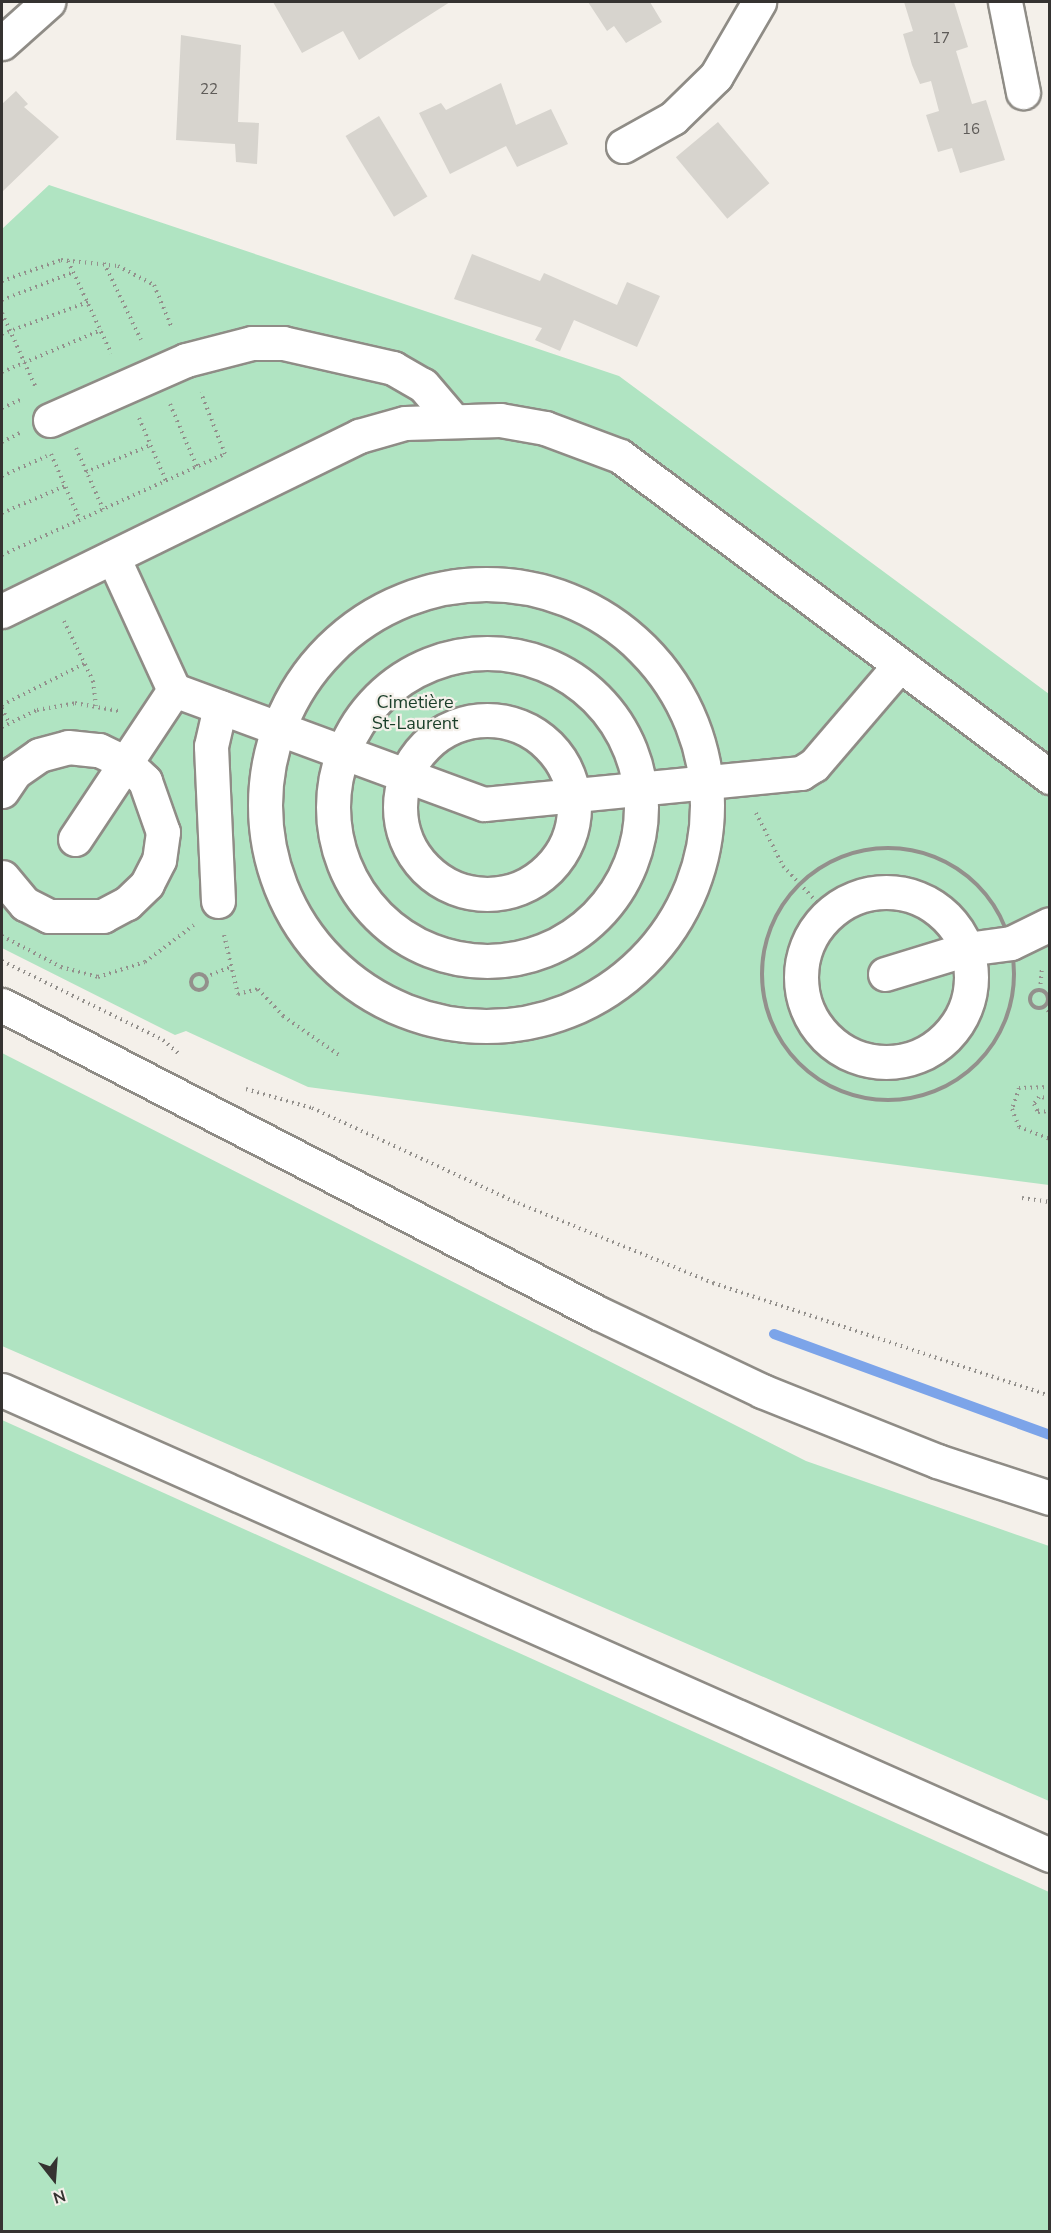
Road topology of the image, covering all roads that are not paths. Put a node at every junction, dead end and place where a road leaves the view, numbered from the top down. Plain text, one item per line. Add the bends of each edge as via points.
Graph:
1 (48, 2) edge
2 (759, 2) edge
3 (1005, 2) edge
4 (2, 43) edge
5 (1023, 92) dead end
6 (623, 146) dead end
7 (452, 419) junction
8 (44, 422) road end
9 (113, 557) junction
10 (2, 611) edge
11 (899, 666) junction
12 (174, 690) junction
13 (220, 707) junction
14 (278, 728) junction
15 (343, 752) junction
16 (126, 763) junction
17 (405, 774) junction
18 (1050, 777) edge
19 (707, 782) junction
20 (640, 788) junction
21 (2, 791) edge
22 (573, 795) junction
23 (75, 839) dead end
24 (2, 878) edge
25 (218, 901) road end
26 (1050, 924) edge
27 (967, 949) junction
28 (885, 974) dead end
29 (2, 1005) edge
30 (2, 1390) edge
31 (1050, 1498) edge
32 (1050, 1854) edge

1 - 4 street
2 - 6 street via 716,76 673,118
3 - 5 street
7 - 8 street via 423,385 393,368 283,343 252,343 186,360
7 - 9 street via 405,423 359,436
7 - 11 street via 545,428 620,456
9 - 10 street
9 - 12 street
11 - 18 street
11 - 19 street via 814,765 785,778
12 - 13 street
12 - 16 street
13 - 14 street
13 - 25 street via 211,746
14 - 15 street
14 - 19 street via 322,656 354,628 430,591 515,585 595,612 659,666 699,740
14 - 19 street via 264,803 276,877 291,912 313,944 369,993 403,1011 449,1023 515,1025 553,1017 596,997 648,957 690,893 704,848
15 - 17 street
15 - 20 street via 374,703 404,678 439,661 496,653 534,660 585,688 622,733
15 - 20 street via 333,818 351,882 378,917 405,938 435,953 479,961 545,950 600,912 634,855
16 - 21 street via 99,750 68,747 39,755 15,772
16 - 23 street
16 - 24 street via 145,781 163,832 155,868 128,903 94,918 49,916 25,904
17 - 22 street via 484,804
17 - 22 street via 437,736 484,720 533,733 566,771
17 - 22 street via 399,803 402,832 415,858 435,879 471,893 519,889 544,873 563,851 573,824
19 - 20 street
20 - 22 street
26 - 27 street via 1011,943
27 - 27 street via 972,975 968,1002 944,1039 914,1058 861,1059 837,1048 804,1006 803,952 828,914 857,896 884,891 911,895 935,906 954,925
27 - 28 street
29 - 31 street via 680,1352 937,1461
30 - 32 street

